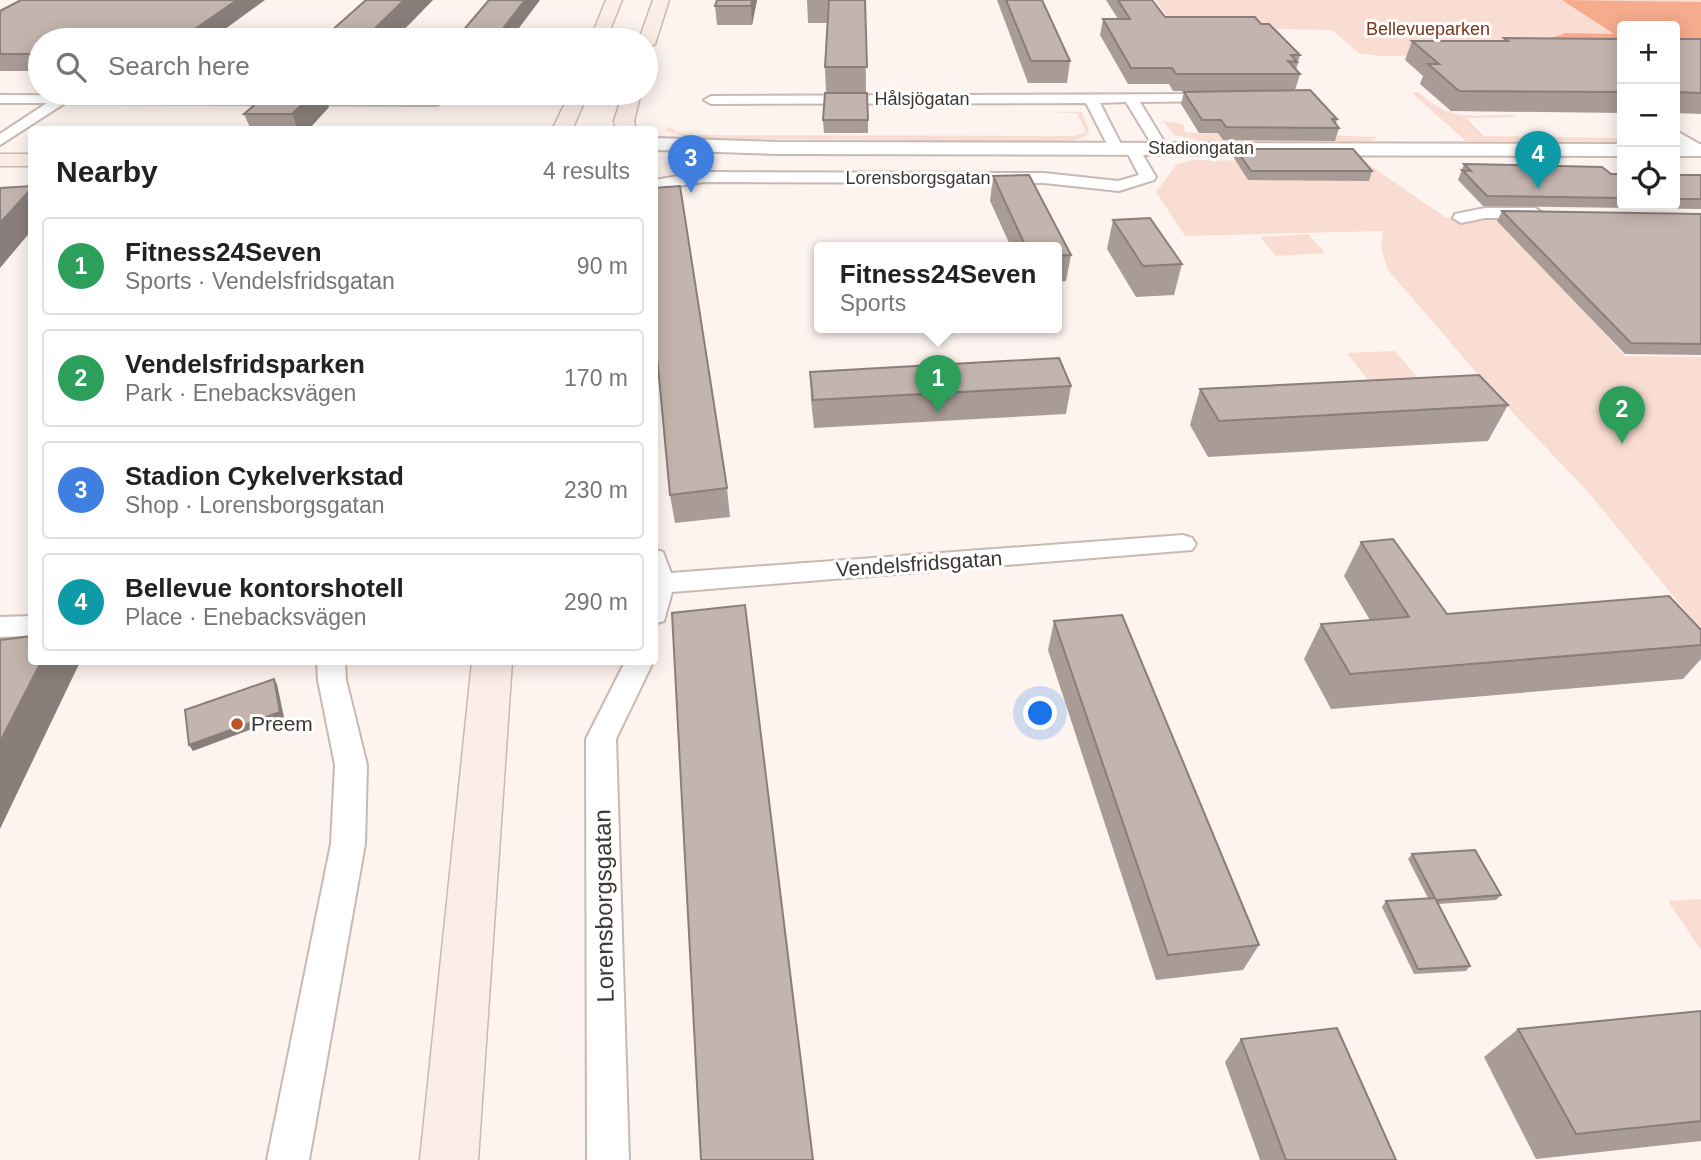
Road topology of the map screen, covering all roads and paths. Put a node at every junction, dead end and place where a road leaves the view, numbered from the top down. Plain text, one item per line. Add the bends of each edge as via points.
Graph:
1 (614, 0) edge
2 (661, 0) edge
3 (603, 28) edge
4 (651, 28) edge
5 (1237, 97) edge
6 (1091, 98) junction
7 (1130, 98) junction
8 (0, 99) edge
9 (17, 99) junction
10 (28, 99) edge
11 (711, 100) dead end
12 (54, 105) edge
13 (575, 105) edge
14 (629, 105) edge
15 (0, 110) edge
16 (565, 126) edge
17 (625, 126) edge
18 (1680, 137) edge
19 (0, 141) edge
20 (658, 144) edge
21 (779, 148) junction
22 (1124, 148) junction
23 (1161, 148) junction
24 (1617, 150) edge
25 (1680, 150) edge
26 (1700, 150) edge
27 (658, 159) edge
28 (0, 160) edge
29 (28, 160) edge
30 (658, 184) edge
31 (1557, 214) edge
32 (1461, 218) dead end
33 (1183, 544) dead end
34 (658, 575) edge
35 (28, 626) edge
36 (0, 628) edge
37 (331, 665) edge
38 (492, 665) edge
39 (638, 665) edge
40 (288, 1160) edge
41 (449, 1160) edge
42 (608, 1160) edge

1 - 3 main road
2 - 4 main road
5 - 7 street, Hålsjögatan
6 - 7 street, Hålsjögatan
6 - 11 street, Hålsjögatan
6 - 22 street
7 - 23 street
8 - 9 street
9 - 10 street
9 - 15 street
12 - 19 street
13 - 16 main road
14 - 17 main road
18 - 26 street
20 - 21 street, Stadiongatan
21 - 22 street, Stadiongatan
21 - 27 street, Stadiongatan
22 - 23 street, Stadiongatan
22 - 30 street, Lorensborgsgatan via 1148,177 1119,186 1044,178 717,177
23 - 24 street, Stadiongatan
25 - 26 street
28 - 29 main road
31 - 32 street via 1485,213
33 - 34 street, Vendelsfridsgatan
35 - 36 street
37 - 40 street via 351,765 348,844
38 - 41 main road
39 - 42 street, Lorensborgsgatan via 601,739

